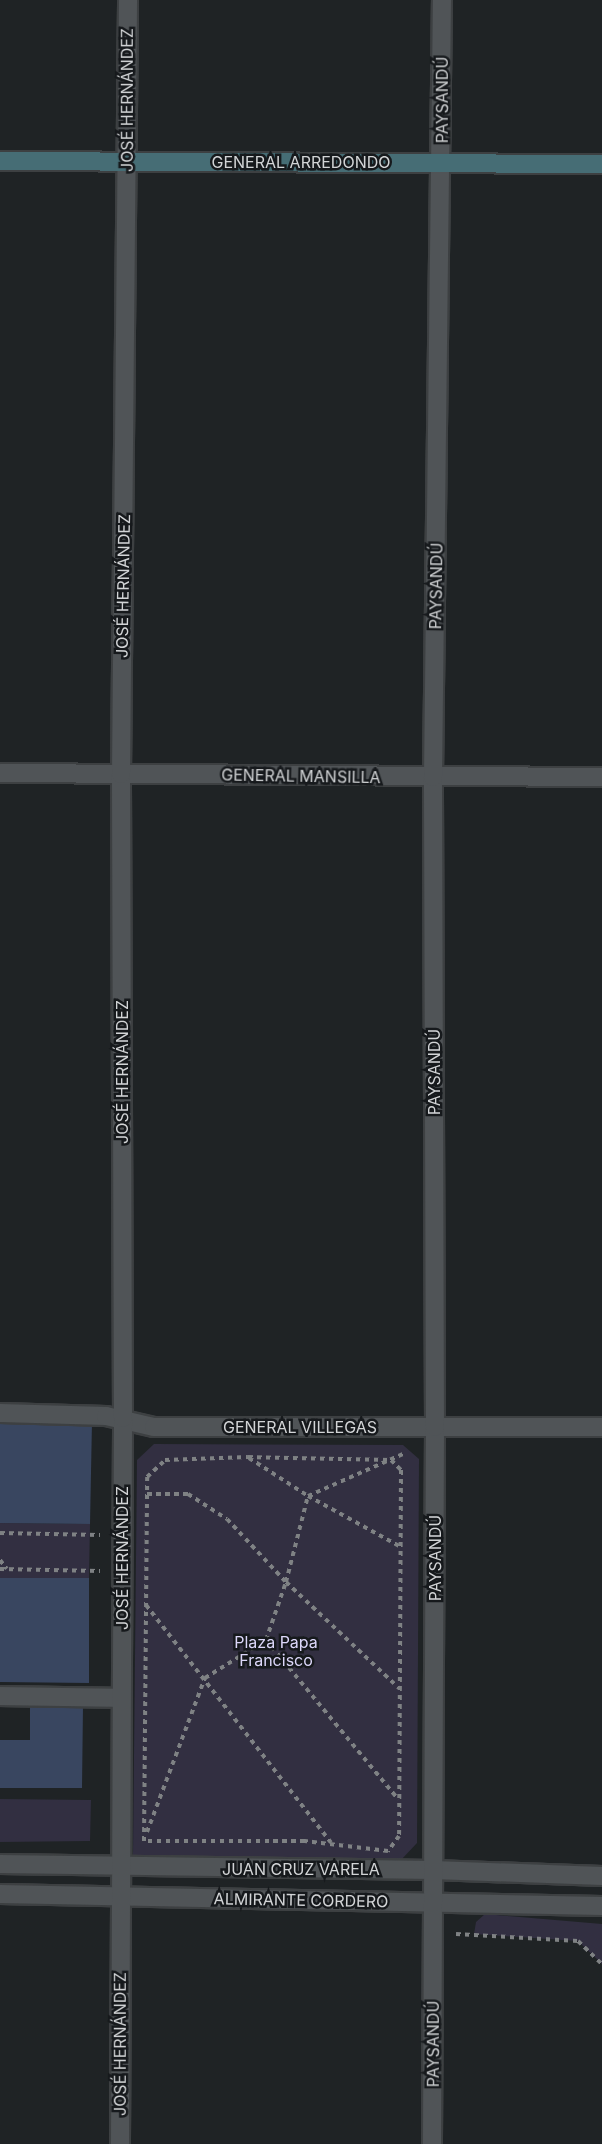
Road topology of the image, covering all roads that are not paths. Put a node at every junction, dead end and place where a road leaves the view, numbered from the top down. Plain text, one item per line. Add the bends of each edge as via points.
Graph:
1 (128, 0) edge
2 (442, 0) edge
3 (0, 161) edge
4 (127, 162) junction
5 (442, 162) junction
6 (602, 164) edge
7 (0, 773) edge
8 (121, 774) junction
9 (433, 777) junction
10 (602, 777) edge
11 (0, 1413) edge
12 (123, 1418) junction
13 (435, 1427) junction
14 (602, 1427) edge
15 (0, 1696) edge
16 (121, 1698) junction
17 (0, 1864) edge
18 (128, 1867) junction
19 (433, 1870) junction
20 (602, 1876) edge
21 (0, 1894) edge
22 (121, 1897) junction
23 (433, 1903) junction
24 (602, 1906) edge
25 (120, 2144) edge
26 (432, 2144) edge

1 - 4 street, JOSÉ HERNÁNDEZ
2 - 5 street, PAYSANDÚ
3 - 4 street, GENERAL ARREDONDO
4 - 5 street, GENERAL ARREDONDO
4 - 8 street, JOSÉ HERNÁNDEZ
5 - 6 street, GENERAL ARREDONDO
5 - 9 street, PAYSANDÚ
7 - 8 street, GENERAL MANSILLA
8 - 9 street, GENERAL MANSILLA
8 - 12 street, JOSÉ HERNÁNDEZ
9 - 10 street, GENERAL MANSILLA
9 - 13 street, PAYSANDÚ
11 - 12 street, GENERAL VILLEGAS
12 - 13 street, GENERAL VILLEGAS via 154,1427
12 - 16 street, JOSÉ HERNÁNDEZ
13 - 14 street, GENERAL VILLEGAS
13 - 19 street, PAYSANDÚ
15 - 16 street
16 - 18 street, JOSÉ HERNÁNDEZ
17 - 18 street, JUAN CRUZ VARELA
18 - 19 street, JUAN CRUZ VARELA
18 - 22 street, JOSÉ HERNÁNDEZ
19 - 20 street, JUAN CRUZ VARELA
19 - 23 street, PAYSANDÚ
21 - 22 street, ALMIRANTE CORDERO
22 - 23 street, ALMIRANTE CORDERO
22 - 25 street, JOSÉ HERNÁNDEZ
23 - 24 street, ALMIRANTE CORDERO
23 - 26 street, PAYSANDÚ

